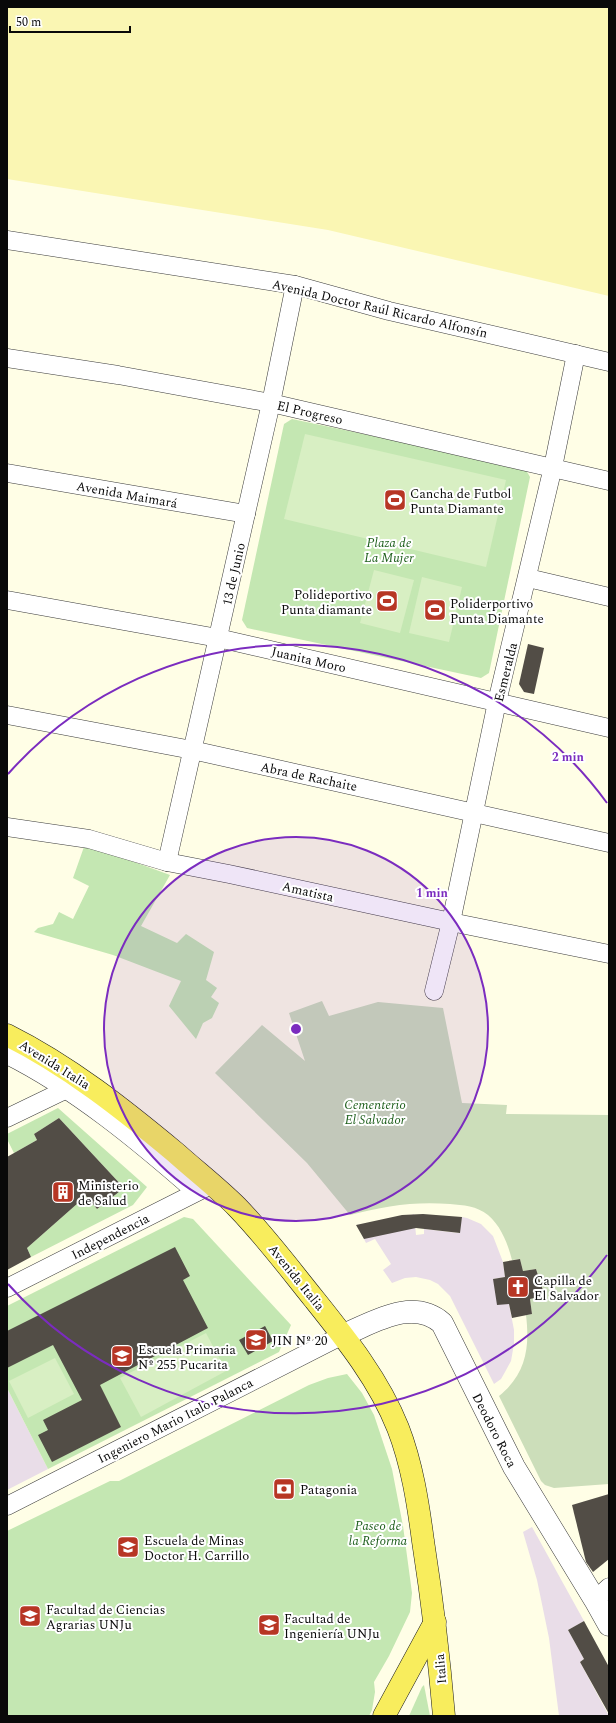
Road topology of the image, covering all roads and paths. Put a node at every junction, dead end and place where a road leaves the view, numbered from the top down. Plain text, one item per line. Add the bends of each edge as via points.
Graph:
1 (7, 240) edge
2 (294, 285) junction
3 (576, 354) junction
4 (7, 358) edge
5 (609, 362) edge
6 (271, 403) junction
7 (553, 467) junction
8 (7, 473) edge
9 (609, 481) edge
10 (246, 514) junction
11 (528, 578) junction
12 (609, 597) edge
13 (7, 600) edge
14 (218, 638) junction
15 (497, 702) junction
16 (7, 715) edge
17 (609, 728) edge
18 (192, 750) junction
19 (474, 812) junction
20 (7, 827) edge
21 (609, 843) edge
22 (167, 862) junction
23 (451, 922) junction
24 (609, 954) edge
25 (434, 992) dead end
26 (7, 1036) edge
27 (7, 1055) edge
28 (65, 1090) junction
29 (7, 1118) edge
30 (204, 1188) junction
31 (7, 1288) edge
32 (342, 1335) junction
33 (7, 1506) edge
34 (602, 1593) edge
35 (435, 1622) junction
36 (609, 1625) edge
37 (384, 1716) edge
38 (444, 1716) edge

1 - 2 street, Avenida Doctor Raúl Ricardo Alfonsín
2 - 3 street, Avenida Doctor Raúl Ricardo Alfonsín via 390,312
2 - 6 street, 13 de Junio
3 - 5 street, Avenida Doctor Raúl Ricardo Alfonsín
3 - 7 street, Esmeralda
4 - 6 street, El Progreso
6 - 7 street, El Progreso
6 - 10 street, 13 de Junio
7 - 9 street, El Progreso
7 - 11 street, Esmeralda
8 - 10 street, Avenida Maimará
10 - 14 street, 13 de Junio
11 - 12 street
11 - 15 street, Esmeralda
13 - 14 street, Juanita Moro
14 - 15 street, Juanita Moro
14 - 18 street, 13 de Junio
15 - 17 street, Juanita Moro
15 - 19 street, Esmeralda
16 - 18 street, Abra de Rachaite
18 - 19 street, Abra de Rachaite
18 - 22 street, 13 de Junio
19 - 21 street, Abra de Rachaite
19 - 23 street, Esmeralda
20 - 22 street, Amatista via 90,839
22 - 23 street, Amatista
23 - 24 street, Amatista
23 - 25 street, Esmeralda
26 - 30 main road, Avenida Italia via 25,1044 103,1095 144,1127
27 - 28 street, Avenida Italia
28 - 29 street
28 - 30 street, Avenida Italia
30 - 31 street, Independencia
30 - 32 main road, Avenida Italia via 236,1207 264,1237
32 - 33 street, Ingeniero Mario Italo Palanca
32 - 34 street, Deodoro Roca via 405,1311 428,1314 442,1323 514,1466
32 - 35 main road, Avenida Italia via 362,1362 382,1397 402,1441 417,1498
34 - 36 street, Deodoro Roca
35 - 37 main road
35 - 38 main road, Italia

